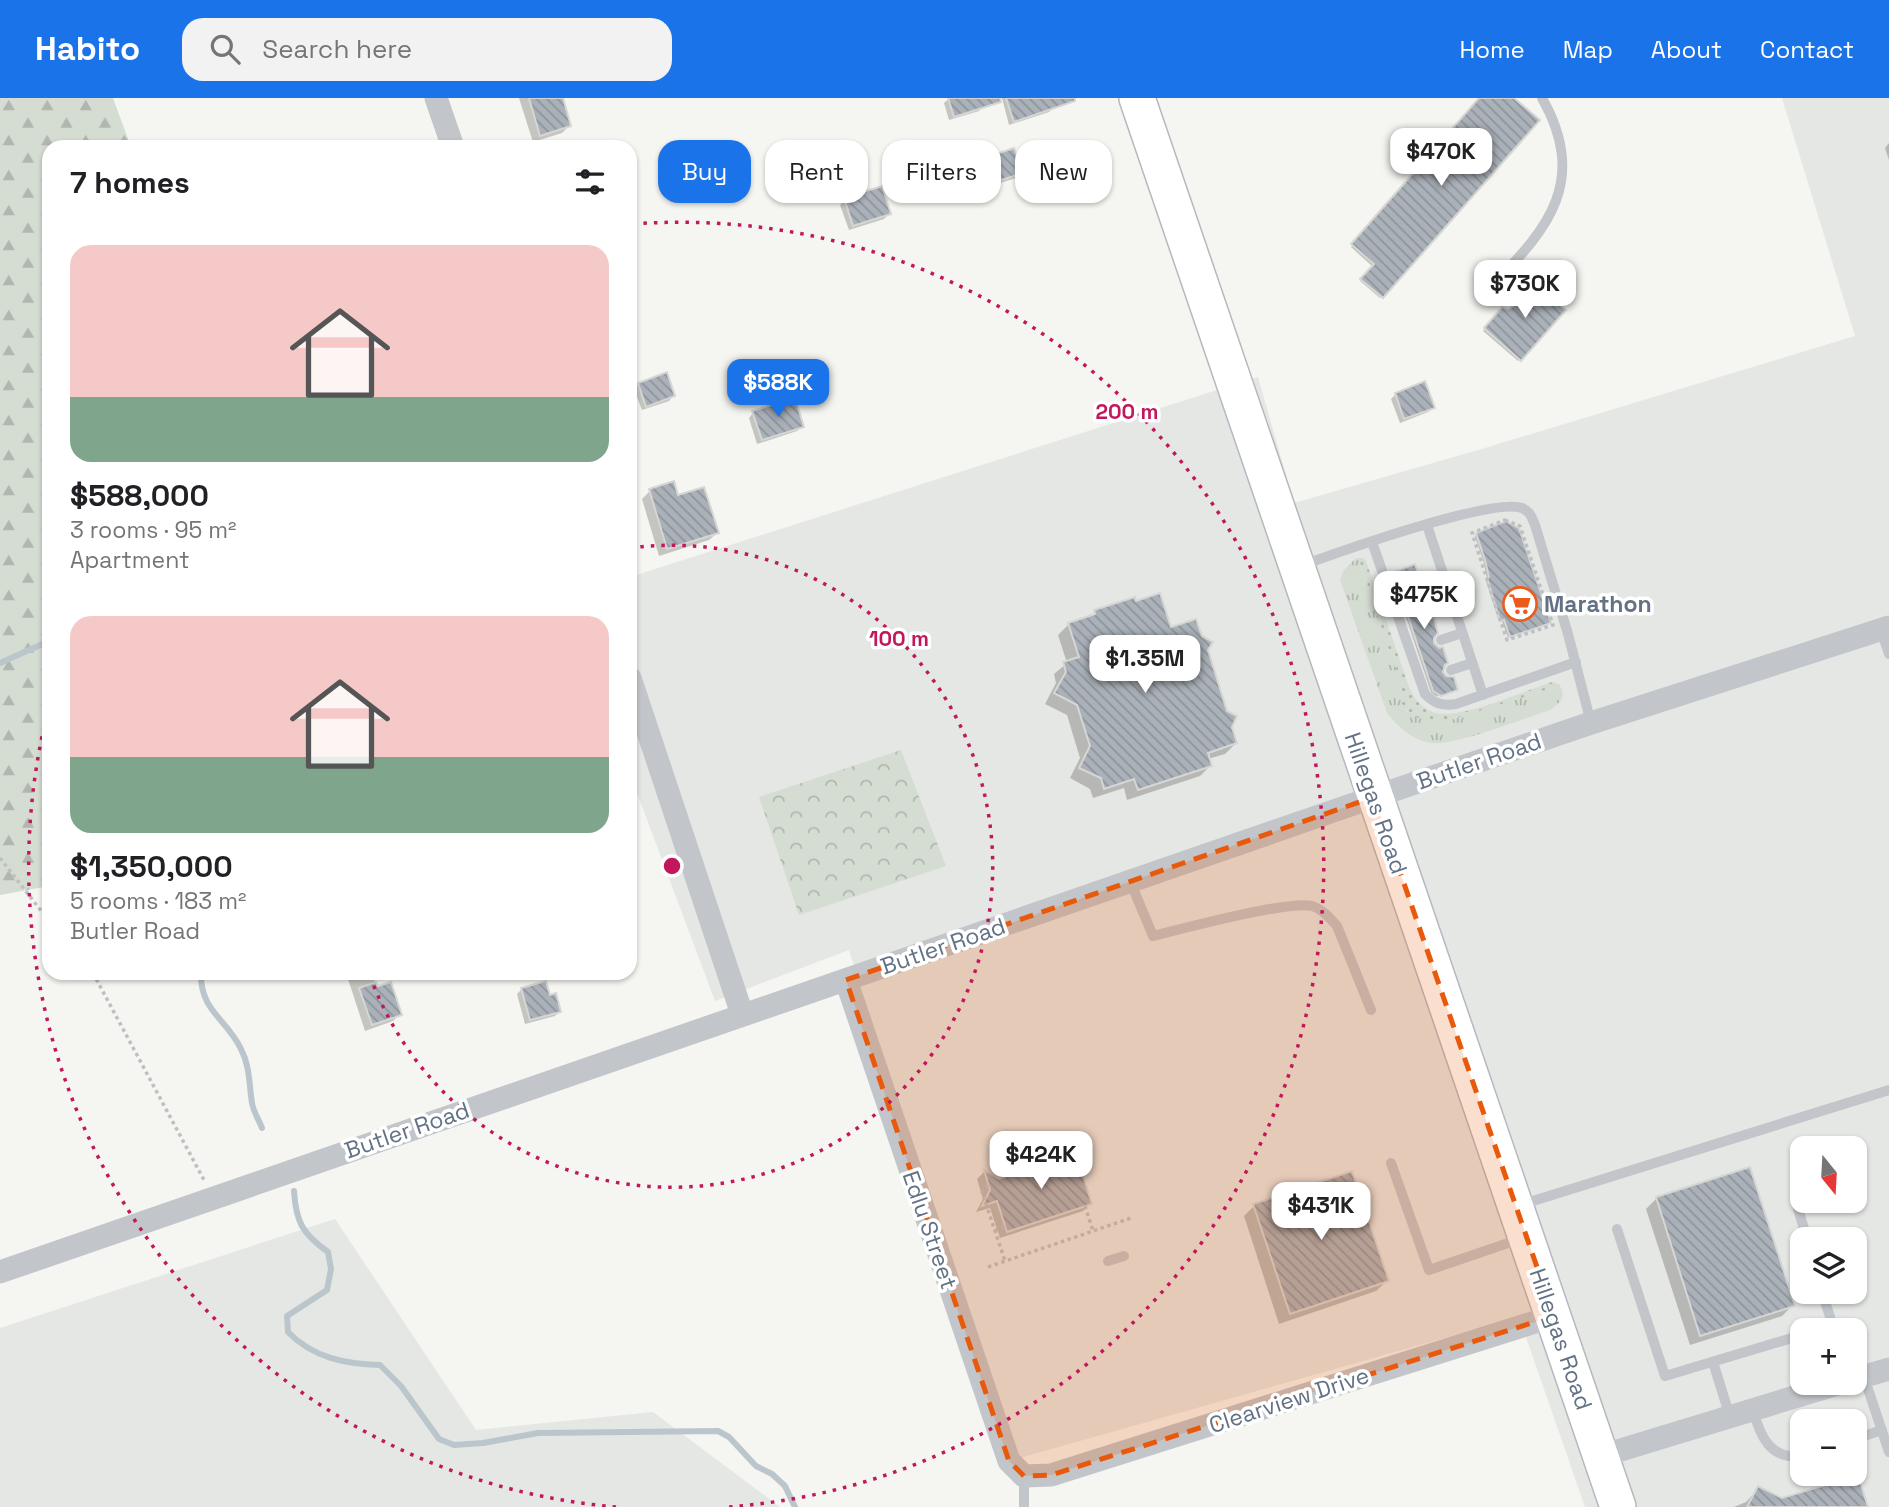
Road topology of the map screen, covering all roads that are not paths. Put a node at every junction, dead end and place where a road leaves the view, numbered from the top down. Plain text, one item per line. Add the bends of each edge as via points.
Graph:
1 (436, 98) edge
2 (1137, 98) edge
3 (1542, 98) edge
4 (451, 140) edge
5 (1507, 301) dead end
6 (1427, 526) junction
7 (1372, 542) junction
8 (1296, 567) junction
9 (1445, 580) junction
10 (1423, 587) dead end
11 (1452, 603) junction
12 (1431, 611) dead end
13 (1885, 629) edge
14 (1462, 633) junction
15 (1441, 639) dead end
16 (1889, 654) edge
17 (1576, 662) junction
18 (1472, 663) junction
19 (1451, 670) dead end
20 (1483, 695) junction
21 (637, 699) edge
22 (1591, 723) junction
23 (1374, 797) junction
24 (1130, 881) junction
25 (846, 980) junction
26 (1371, 1010) dead end
27 (742, 1014) junction
28 (1889, 1090) edge
29 (1391, 1163) dead end
30 (1520, 1222) junction
31 (1617, 1229) dead end
32 (1124, 1256) dead end
33 (1108, 1261) dead end
34 (0, 1272) edge
35 (1554, 1316) junction
36 (1790, 1339) edge
37 (1713, 1362) junction
38 (1889, 1369) edge
39 (1867, 1376) edge
40 (1804, 1395) edge
41 (1863, 1395) edge
42 (1754, 1410) junction
43 (1730, 1417) junction
44 (1882, 1430) junction
45 (1867, 1435) edge
46 (1889, 1452) edge
47 (1790, 1455) edge
48 (1601, 1456) junction
49 (1024, 1476) junction
50 (1024, 1507) edge
51 (1618, 1507) edge

1 - 4 street
2 - 8 main road, Hillegas Road
3 - 5 lane via 1559,136 1562,176 1555,207 1543,230 1492,285
6 - 7 lane
6 - 9 lane
6 - 17 lane via 1480,510 1510,507 1530,514
7 - 8 lane
7 - 20 lane via 1396,596 1424,679 1424,694 1445,705
8 - 23 main road, Hillegas Road
9 - 10 lane
9 - 11 lane
11 - 12 lane
11 - 14 lane
13 - 16 lane
13 - 22 street, Butler Road
14 - 15 lane
14 - 18 lane
17 - 20 lane
17 - 22 lane
18 - 19 lane
18 - 20 lane
21 - 27 street
22 - 23 street, Butler Road
23 - 24 street, Butler Road
23 - 30 main road, Hillegas Road
24 - 25 street, Butler Road
24 - 26 lane via 1153,936 1311,906 1337,926
25 - 27 street, Butler Road
25 - 49 street, Edlu Street via 1009,1461
27 - 34 street, Butler Road
28 - 30 lane
29 - 30 lane via 1429,1270
30 - 35 main road, Hillegas Road
31 - 37 lane via 1665,1376
32 - 33 lane
35 - 48 main road, Hillegas Road
35 - 49 street, Clearview Drive via 1051,1475
36 - 37 lane
37 - 43 lane
38 - 39 street
40 - 42 street
41 - 44 lane
42 - 43 street
42 - 47 lane via 1759,1432 1769,1446
43 - 48 street
44 - 45 lane
44 - 46 lane
48 - 51 main road, Hillegas Road
49 - 50 lane

